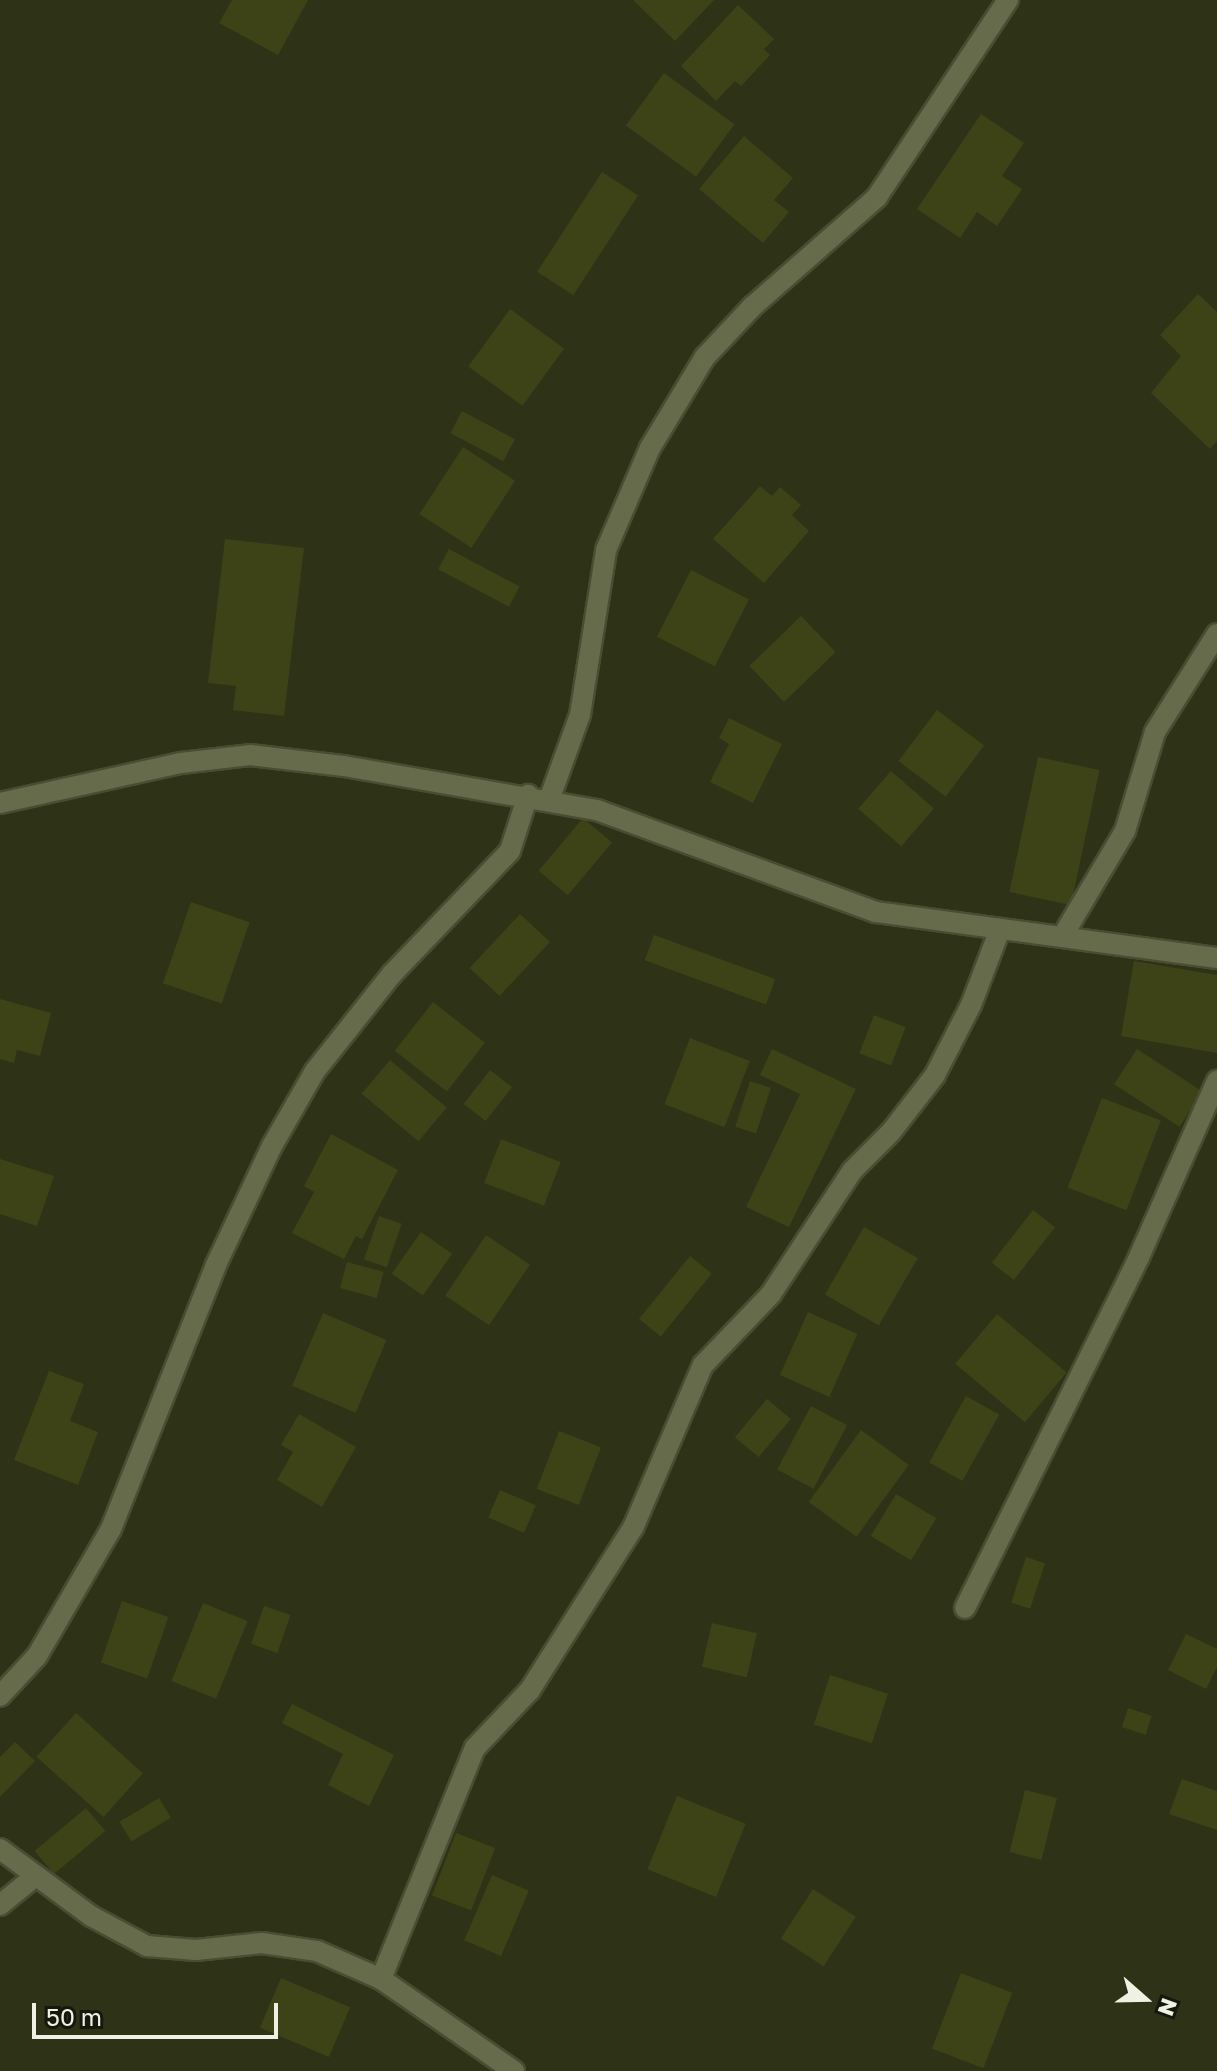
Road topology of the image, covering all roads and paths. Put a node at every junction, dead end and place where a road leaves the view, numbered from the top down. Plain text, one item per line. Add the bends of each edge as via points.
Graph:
1 (1008, 0) edge
2 (1217, 634) edge
3 (528, 795) junction
4 (549, 800) junction
5 (0, 803) edge
6 (999, 932) junction
7 (1062, 937) junction
8 (1217, 958) edge
9 (1217, 1081) edge
10 (965, 1608) dead end
11 (0, 1696) edge
12 (0, 1849) edge
13 (33, 1878) junction
14 (0, 1905) edge
15 (381, 1979) junction
16 (514, 2071) edge

1 - 4 street via 877,197 752,307 705,357 650,448 606,550 580,715
2 - 7 street via 1155,732 1125,831
3 - 4 street
3 - 5 street via 250,755 181,763
3 - 11 street via 510,851 392,974 315,1071 272,1146 215,1267 111,1529 37,1656
4 - 6 street via 597,810 876,912
6 - 7 street
6 - 15 street via 971,1005 935,1075 852,1171 771,1294 703,1365 633,1528 530,1690 475,1748
7 - 8 street
9 - 10 street via 1139,1257
12 - 13 street
13 - 14 street
13 - 15 street via 147,1946 196,1950 262,1943 317,1951
15 - 16 street

